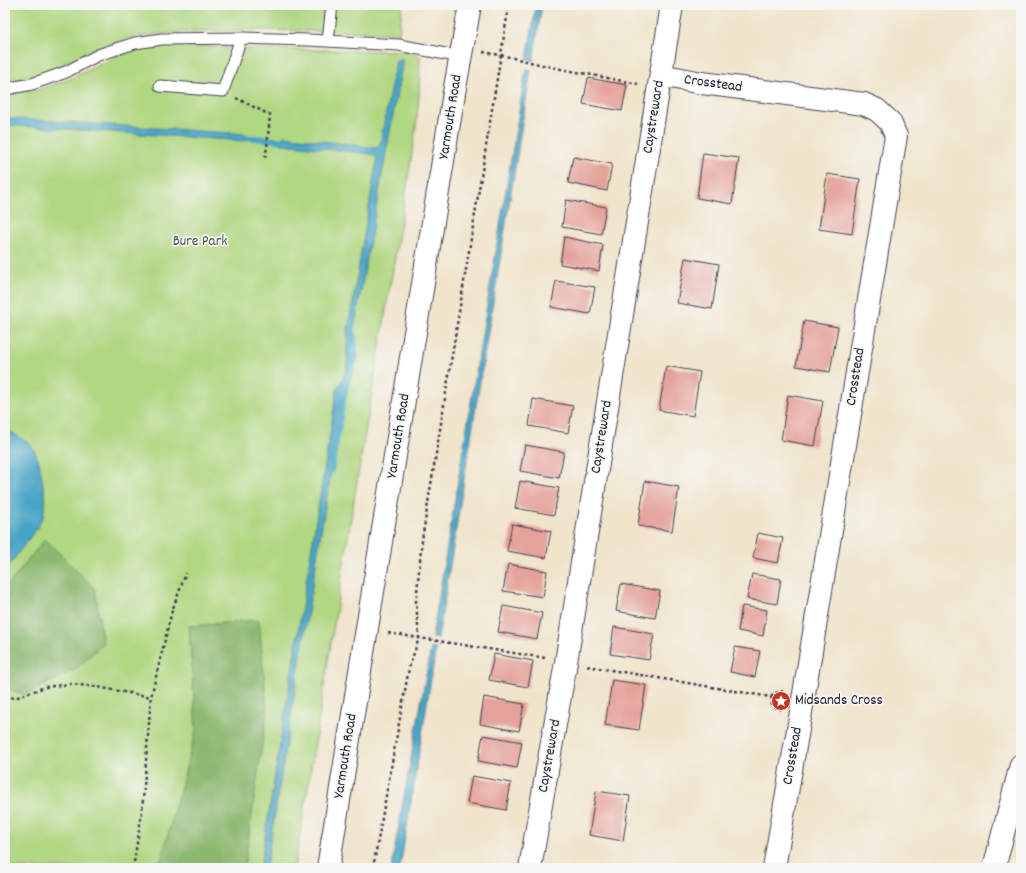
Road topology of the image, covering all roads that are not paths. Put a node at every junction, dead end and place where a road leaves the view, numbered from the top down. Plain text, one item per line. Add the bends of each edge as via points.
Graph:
1 (332, 5) edge
2 (470, 5) edge
3 (672, 5) edge
4 (241, 38) junction
5 (328, 41) junction
6 (462, 52) junction
7 (660, 82) junction
8 (160, 86) dead end
9 (5, 89) edge
10 (1020, 770) edge
11 (328, 868) edge
12 (530, 868) edge
13 (774, 868) edge
14 (994, 868) edge

1 - 5 lane
2 - 6 street, Yarmouth Road
3 - 7 street, Caystreward
4 - 5 lane
4 - 8 lane via 223,91
4 - 9 lane via 162,39 135,43 98,55 66,72 32,84
5 - 6 lane
6 - 11 street, Yarmouth Road
7 - 12 street, Caystreward
7 - 13 street, Crosstead via 710,84 864,104 877,110 890,122 896,136
10 - 14 street

